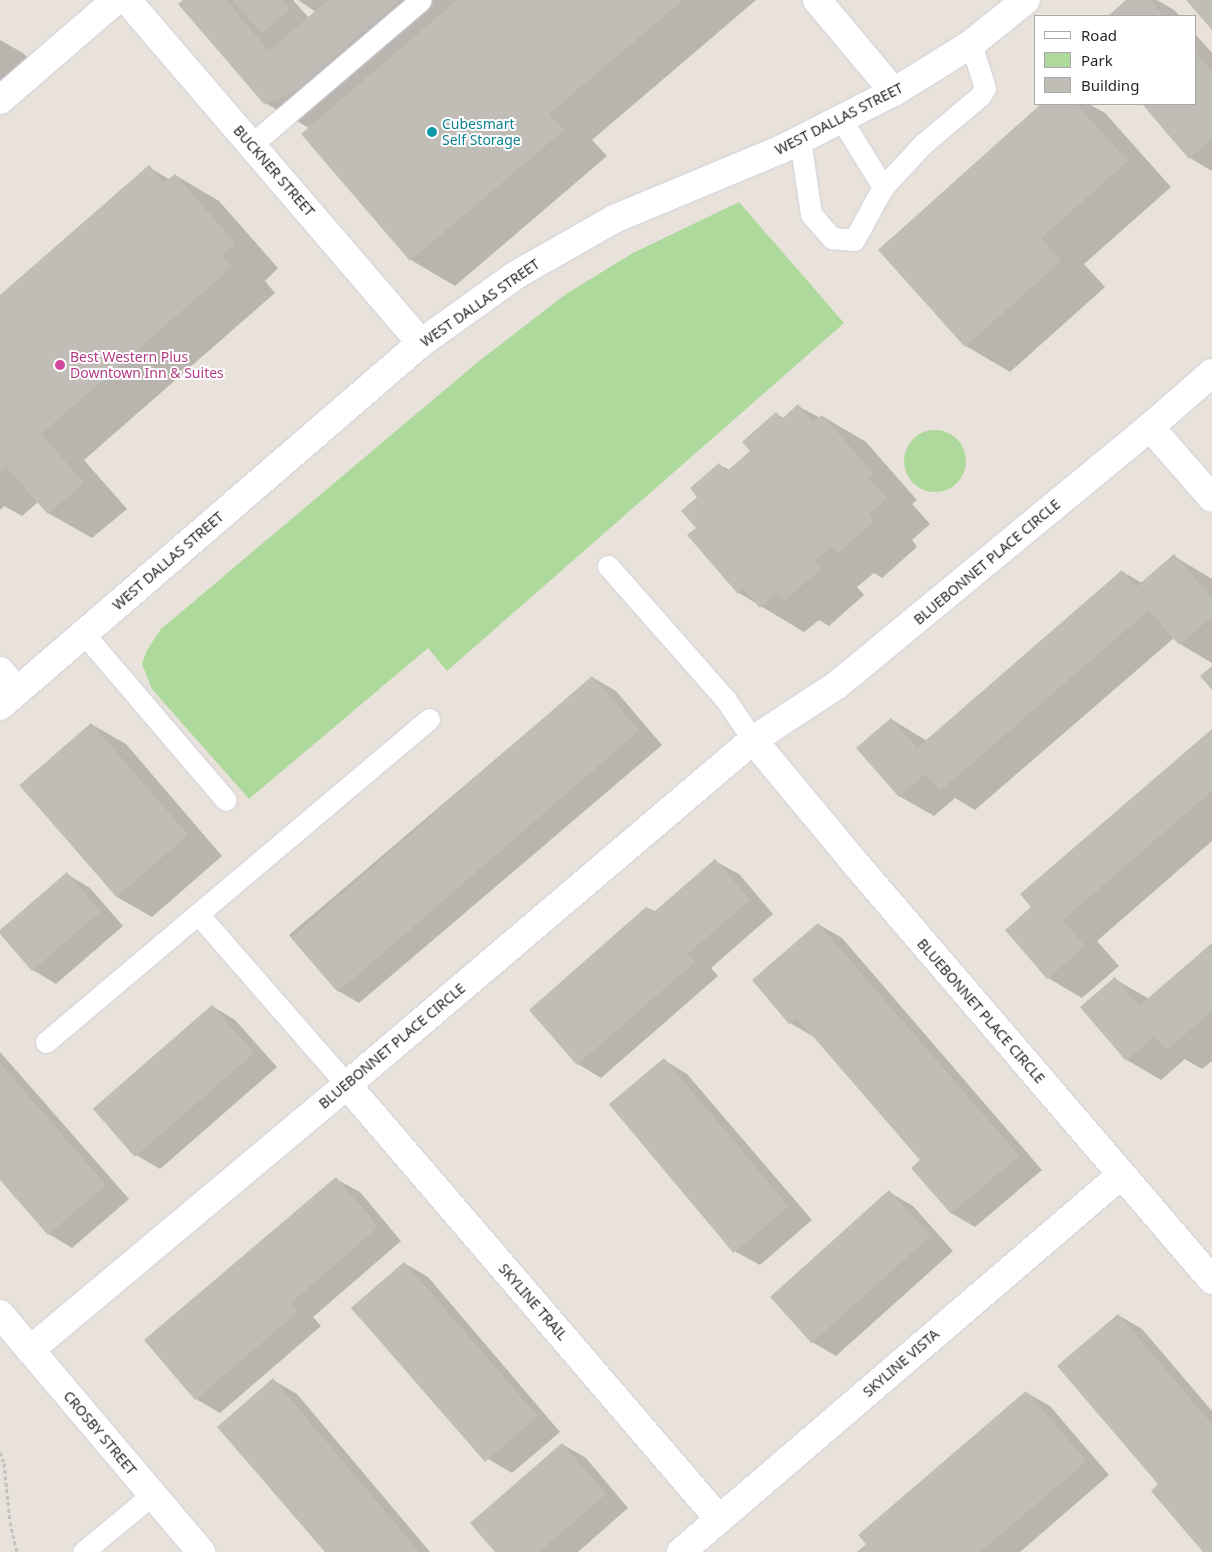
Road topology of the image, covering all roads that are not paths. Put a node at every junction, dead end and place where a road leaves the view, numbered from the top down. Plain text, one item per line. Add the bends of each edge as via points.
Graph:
1 (116, 0) edge
2 (126, 0) edge
3 (421, 0) edge
4 (817, 0) edge
5 (1026, 0) edge
6 (971, 44) junction
7 (894, 92) junction
8 (0, 100) edge
9 (841, 120) junction
10 (800, 139) junction
11 (251, 145) junction
12 (884, 187) junction
13 (421, 343) junction
14 (1212, 373) edge
15 (1150, 427) junction
16 (1212, 498) edge
17 (608, 566) dead end
18 (84, 634) junction
19 (6, 690) edge
20 (429, 719) dead end
21 (753, 740) junction
22 (226, 800) dead end
23 (198, 914) junction
24 (46, 1042) dead end
25 (347, 1085) junction
26 (1121, 1175) junction
27 (1212, 1280) edge
28 (0, 1314) edge
29 (30, 1350) junction
30 (152, 1494) junction
31 (719, 1519) junction
32 (83, 1552) edge
33 (201, 1552) edge
34 (681, 1552) edge

1 - 8 street
2 - 11 street, BUCKNER STREET
3 - 11 lane
4 - 7 street
5 - 6 street, WEST DALLAS STREET
6 - 7 street, WEST DALLAS STREET
6 - 12 lane via 985,88 980,96 923,144
7 - 9 street, WEST DALLAS STREET
9 - 10 street, WEST DALLAS STREET
9 - 12 lane
10 - 12 lane via 811,214 832,238 854,240
10 - 13 street, WEST DALLAS STREET via 614,218 516,275
11 - 13 street, BUCKNER STREET
13 - 18 street, WEST DALLAS STREET
14 - 15 street, BLUEBONNET PLACE CIRCLE
15 - 16 street
15 - 21 street, BLUEBONNET PLACE CIRCLE via 837,685
17 - 21 lane via 726,700
18 - 19 street, WEST DALLAS STREET
18 - 22 lane
20 - 23 lane
21 - 25 street, BLUEBONNET PLACE CIRCLE
21 - 26 street, BLUEBONNET PLACE CIRCLE
23 - 24 lane
23 - 25 lane
25 - 29 street, BLUEBONNET PLACE CIRCLE
25 - 31 street, SKYLINE TRAIL
26 - 27 street, BLUEBONNET PLACE CIRCLE
26 - 31 street, SKYLINE VISTA
28 - 29 street, CROSBY STREET
29 - 30 street, CROSBY STREET
30 - 32 lane
30 - 33 street, CROSBY STREET
31 - 34 street, SKYLINE VISTA

